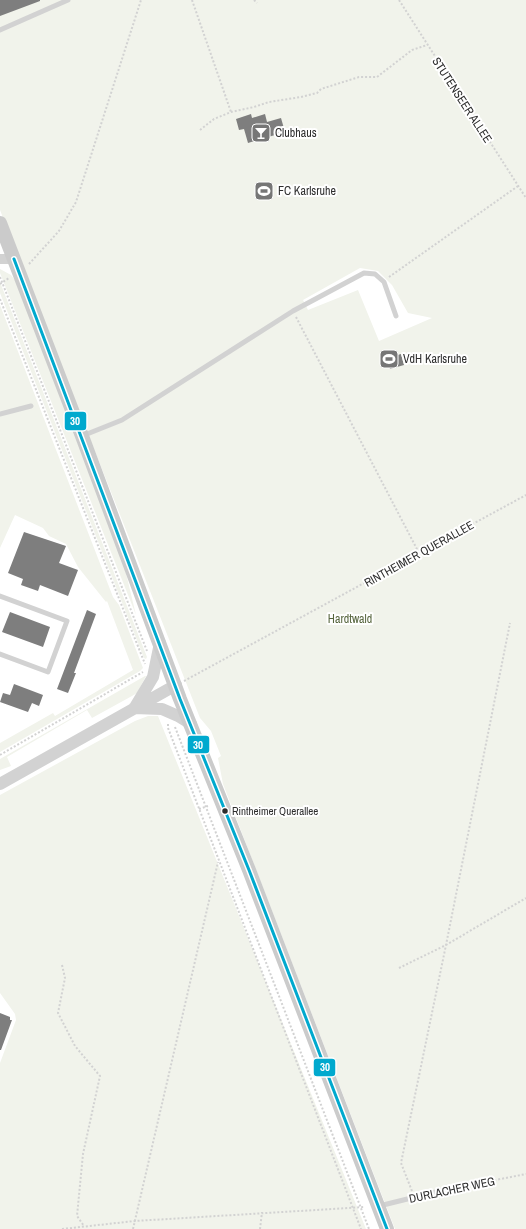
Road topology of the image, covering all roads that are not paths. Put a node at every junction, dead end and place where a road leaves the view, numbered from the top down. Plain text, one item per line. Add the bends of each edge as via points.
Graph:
1 (68, 0) edge
2 (0, 30) edge
3 (0, 223) edge
4 (0, 259) edge
5 (17, 265) junction
6 (396, 316) dead end
7 (31, 406) dead end
8 (0, 414) edge
9 (82, 436) junction
10 (0, 596) edge
11 (160, 643) junction
12 (0, 654) edge
13 (180, 683) junction
14 (134, 708) junction
15 (191, 724) junction
16 (0, 784) edge
17 (448, 1189) road end
18 (378, 1206) junction
19 (387, 1229) edge

1 - 2 lane
3 - 5 main road
4 - 5 street
5 - 9 main road
6 - 9 lane via 384,282 375,274 364,273 293,311 122,420
7 - 8 lane
9 - 11 main road
10 - 12 lane via 67,621 48,672
11 - 13 main road
11 - 14 street via 153,677
13 - 14 street
13 - 15 main road
14 - 15 street via 162,709
14 - 16 street
15 - 18 main road
17 - 18 lane, DURLACHER WEG
18 - 19 main road

